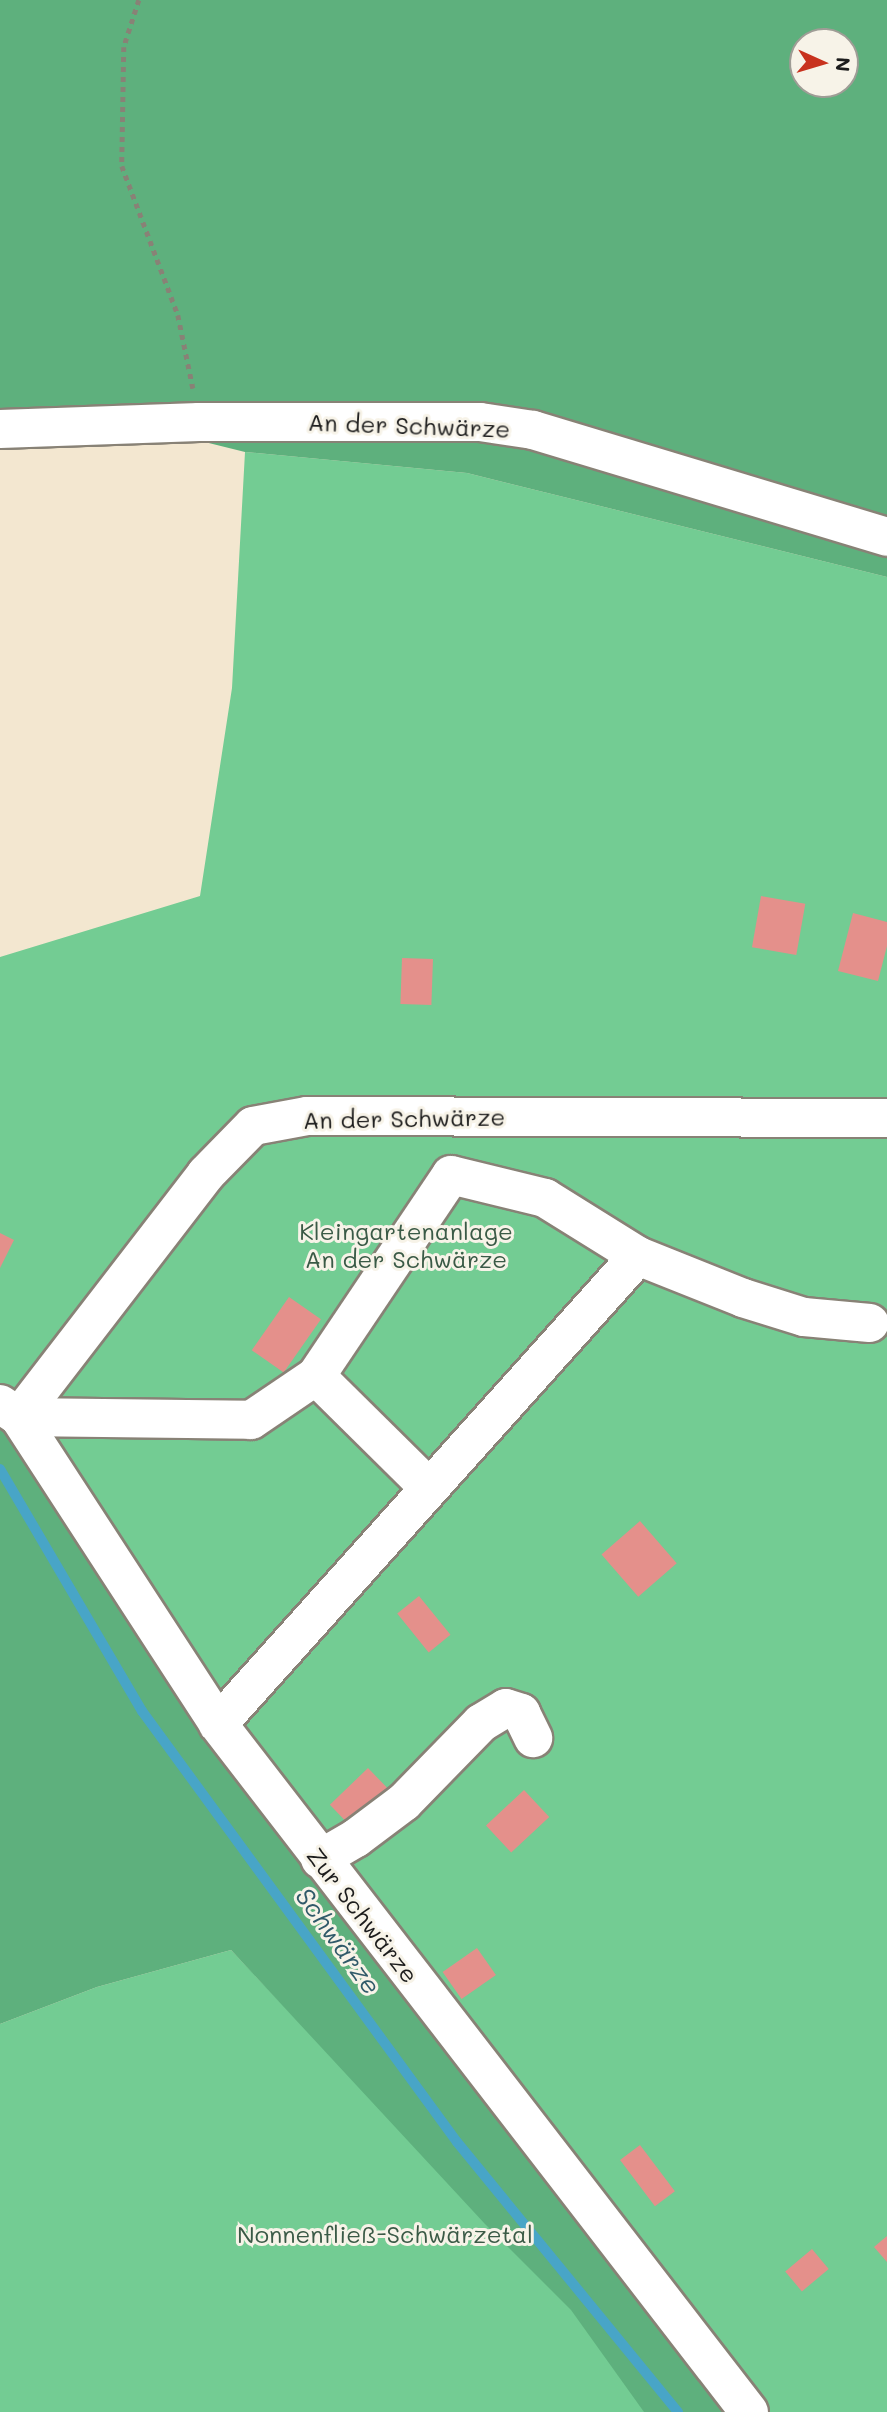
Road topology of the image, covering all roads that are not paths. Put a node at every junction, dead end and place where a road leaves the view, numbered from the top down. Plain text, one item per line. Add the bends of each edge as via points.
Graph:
1 (0, 429) edge
2 (887, 537) edge
3 (887, 1118) edge
4 (638, 1256) junction
5 (870, 1323) dead end
6 (316, 1376) junction
7 (10, 1411) edge
8 (428, 1487) junction
9 (218, 1724) junction
10 (533, 1738) dead end
11 (320, 1859) junction
12 (749, 2412) edge

1 - 2 street, An der Schwärze via 200,422 480,422 533,430
3 - 7 street, An der Schwärze via 307,1116 253,1126 206,1174
4 - 5 street via 804,1317
4 - 6 street via 545,1198 450,1175
4 - 8 street
6 - 7 street via 251,1420
6 - 8 street
7 - 9 street, Zur Schwärze
8 - 9 street
9 - 11 street, Zur Schwärze
10 - 11 street via 521,1713 506,1708 481,1723 404,1802
11 - 12 street, Zur Schwärze

